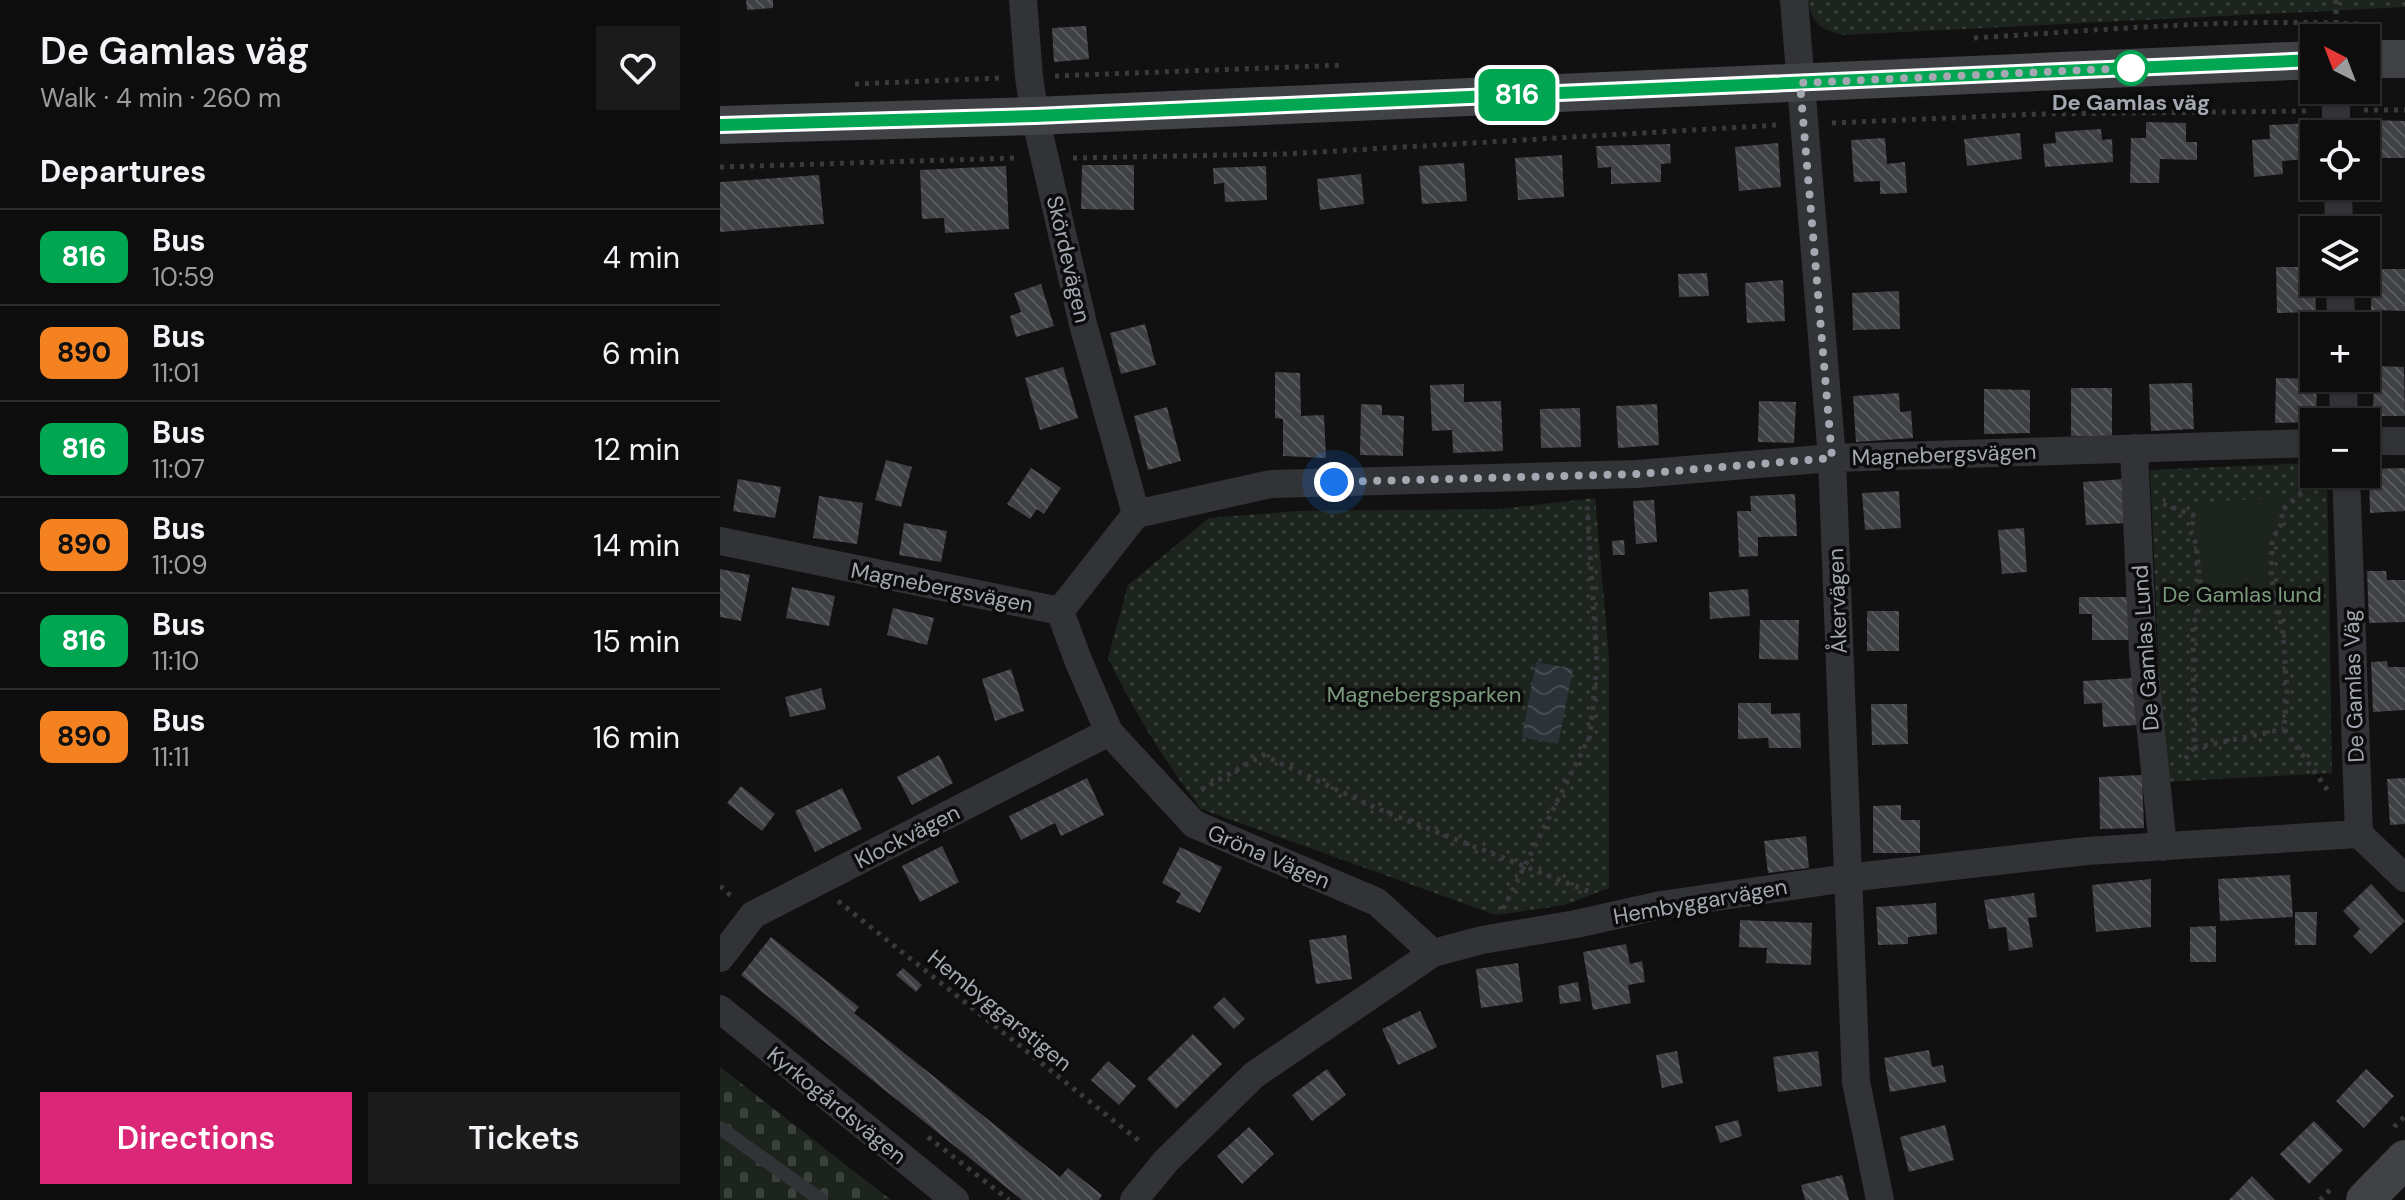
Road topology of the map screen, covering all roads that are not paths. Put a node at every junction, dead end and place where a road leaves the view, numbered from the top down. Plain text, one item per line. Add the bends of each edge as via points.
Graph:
1 (1023, 0) edge
2 (1794, 0) edge
3 (2380, 48) edge
4 (2405, 59) edge
5 (2300, 61) edge
6 (1800, 83) junction
7 (1035, 116) junction
8 (720, 125) edge
9 (2380, 441) edge
10 (2405, 441) edge
11 (2300, 443) edge
12 (2134, 448) junction
13 (1832, 458) junction
14 (2347, 488) edge
15 (1136, 514) junction
16 (720, 541) edge
17 (1060, 611) junction
18 (1109, 732) junction
19 (2359, 834) junction
20 (2163, 847) junction
21 (1847, 878) junction
22 (2405, 878) edge
23 (1433, 953) junction
24 (720, 958) edge
25 (720, 1009) edge
26 (720, 1128) edge
27 (2405, 1159) edge
28 (821, 1200) edge
29 (955, 1200) edge
30 (1134, 1200) edge
31 (1880, 1200) edge
32 (2365, 1200) edge

1 - 7 street, Skördevägen
2 - 6 street, Åkervägen
3 - 4 street
5 - 6 street
6 - 7 street
6 - 13 street, Åkervägen
7 - 8 street
7 - 15 street, Skördevägen via 1083,324
9 - 10 street
11 - 12 street, Magnebergsvägen
12 - 13 street, Magnebergsvägen
12 - 20 street, De Gamlas Lund via 2143,655
13 - 15 street, Magnebergsvägen via 1637,474 1271,484
13 - 21 street, Åkervägen
14 - 19 street, De Gamlas Väg
15 - 17 street, Magnebergsvägen
16 - 17 street, Magnebergsvägen
17 - 18 street, Gröna Vägen
18 - 23 street, Gröna Vägen via 1194,824 1377,902
18 - 24 street, Klockvägen via 753,915
19 - 20 street, Hembyggarvägen
19 - 22 street
20 - 21 street, Hembyggarvägen
21 - 23 street, Hembyggarvägen via 1661,905
21 - 31 street, Åkervägen via 1856,1082
23 - 30 street, Hembyggarvägen via 1254,1075
25 - 29 street, Kyrkogårdsvägen
26 - 28 lane
27 - 32 street

